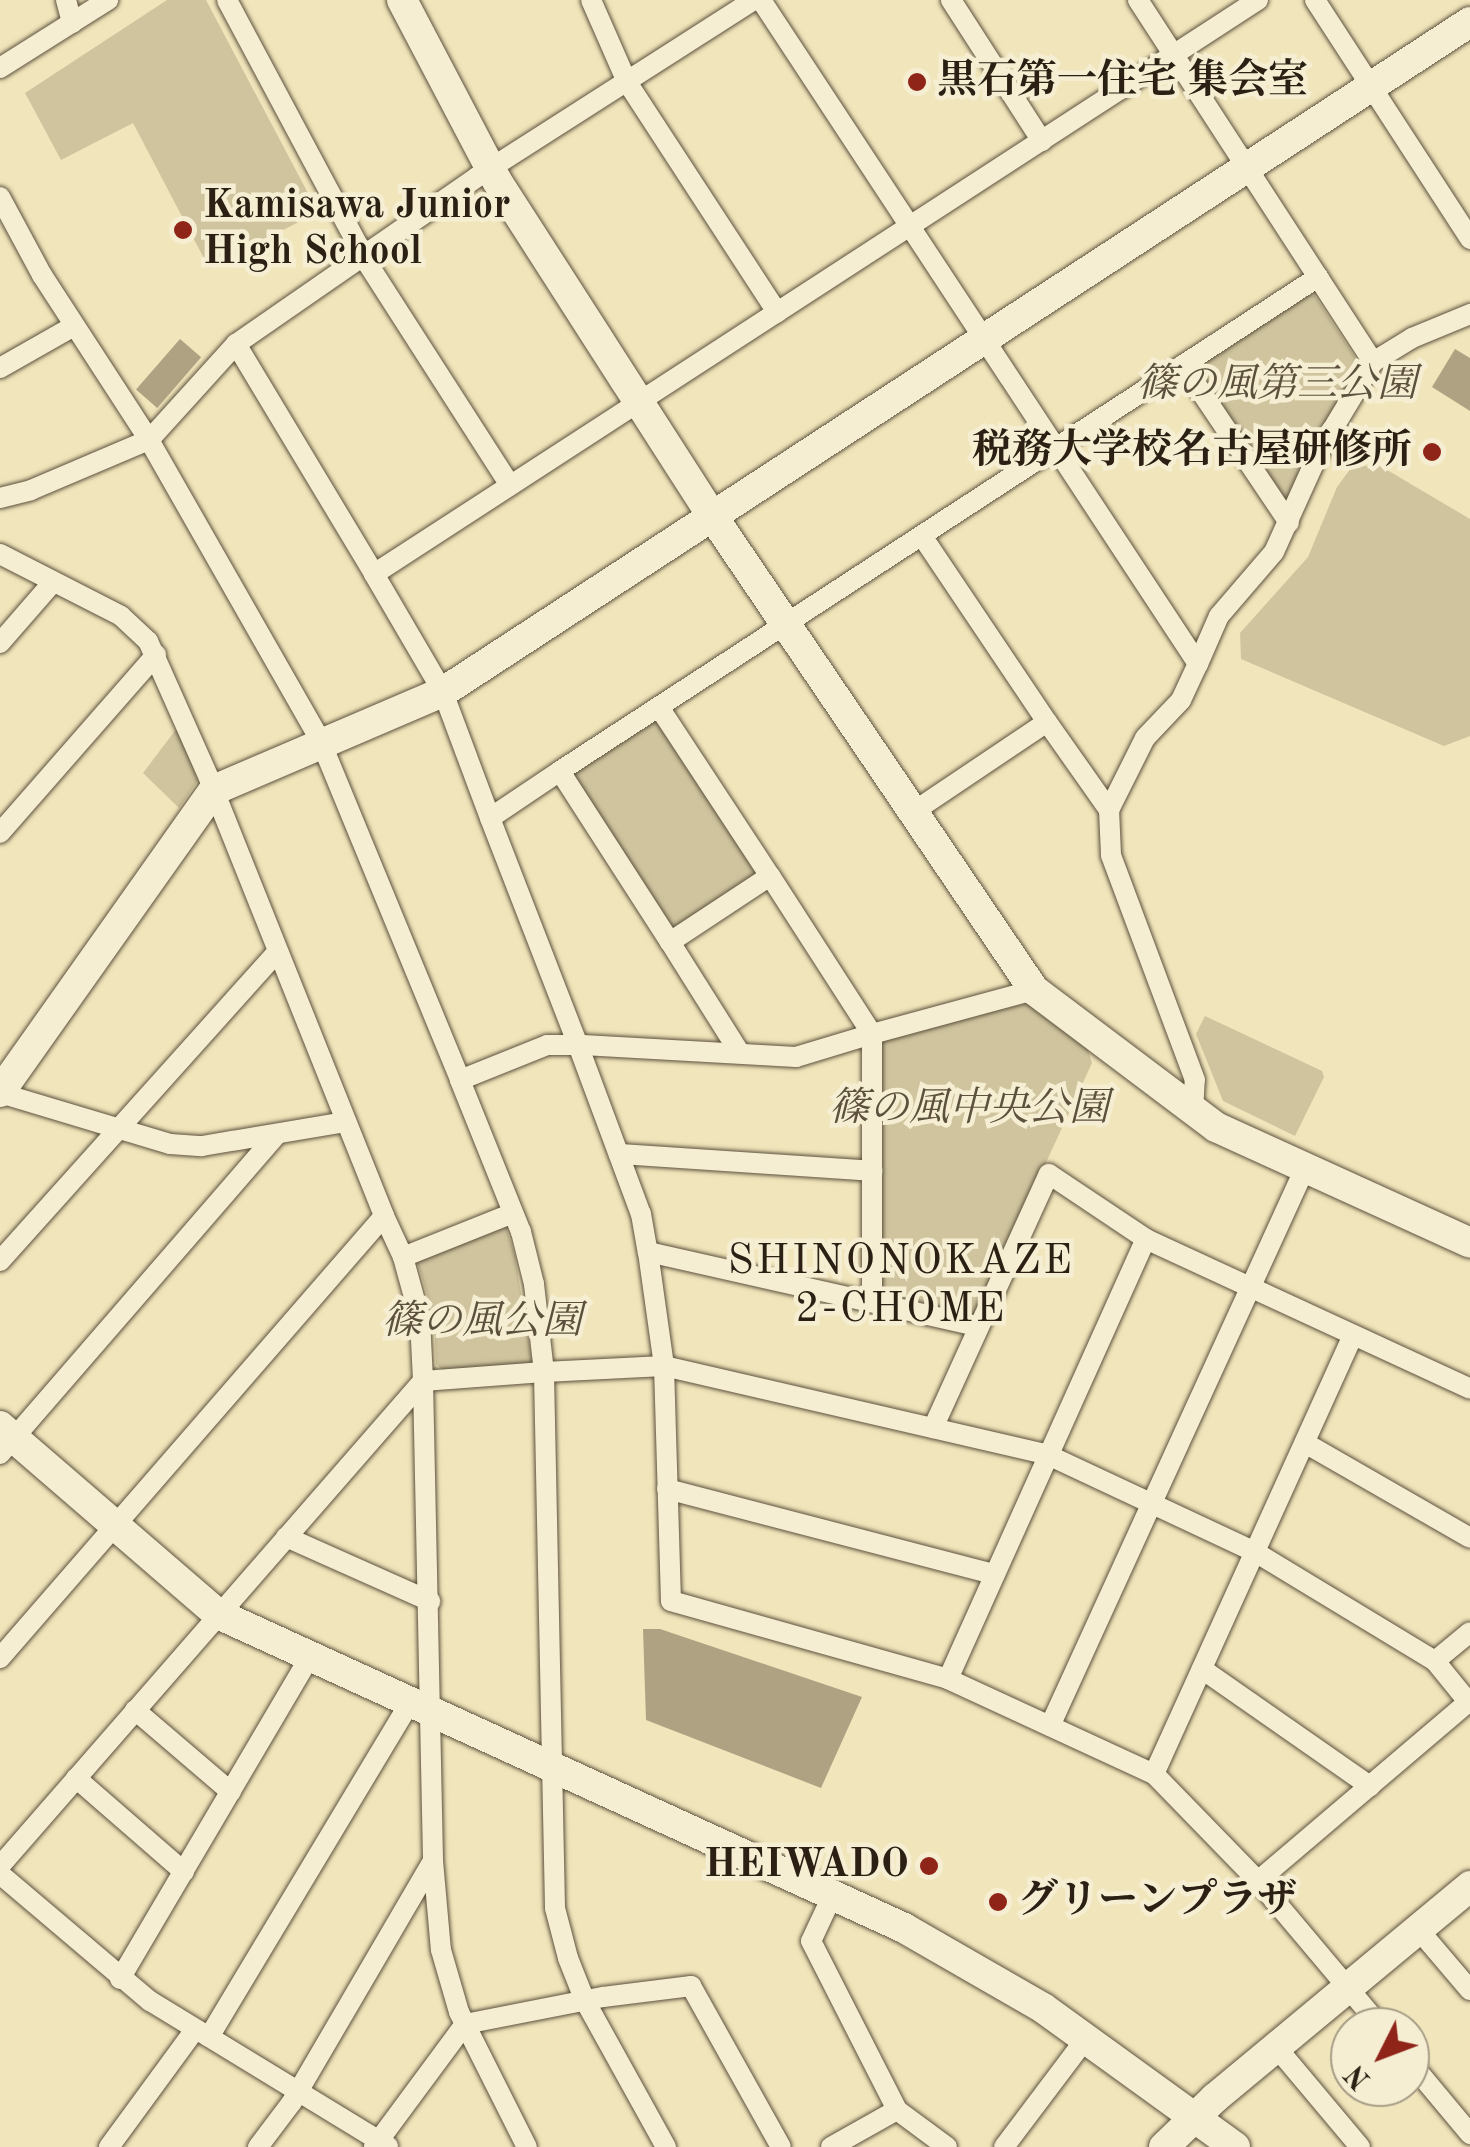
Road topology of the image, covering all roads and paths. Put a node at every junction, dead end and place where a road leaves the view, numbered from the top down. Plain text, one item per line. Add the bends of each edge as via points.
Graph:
1 (66, 0) edge
2 (108, 0) edge
3 (228, 0) edge
4 (402, 0) edge
5 (591, 0) edge
6 (754, 0) edge
7 (761, 0) edge
8 (951, 0) edge
9 (1138, 0) edge
10 (1258, 0) edge
11 (1315, 0) edge
12 (72, 22) junction
13 (1470, 22) edge
14 (1173, 55) junction
15 (0, 68) edge
16 (627, 82) junction
17 (1371, 86) junction
18 (1042, 141) junction
19 (1245, 166) junction
20 (490, 169) junction
21 (3, 210) edge
22 (909, 226) junction
23 (1470, 239) edge
24 (363, 255) junction
25 (1318, 278) junction
26 (777, 312) junction
27 (1470, 314) edge
28 (74, 326) junction
29 (983, 338) junction
30 (236, 344) junction
31 (1373, 362) junction
32 (1184, 365) junction
33 (0, 368) edge
34 (639, 402) junction
35 (149, 440) junction
36 (1056, 448) junction
37 (510, 486) junction
38 (0, 498) edge
39 (711, 514) junction
40 (1288, 523) junction
41 (922, 536) junction
42 (0, 554) edge
43 (374, 574) junction
44 (54, 582) junction
45 (786, 624) junction
46 (0, 642) edge
47 (156, 655) junction
48 (1198, 664) junction
49 (443, 692) junction
50 (659, 707) junction
51 (1047, 722) junction
52 (321, 742) junction
53 (560, 770) junction
54 (214, 790) junction
55 (1109, 810) junction
56 (913, 812) junction
57 (490, 818) junction
58 (0, 833) edge
59 (770, 876) junction
60 (670, 942) junction
61 (278, 951) junction
62 (1034, 990) junction
63 (872, 1034) junction
64 (578, 1045) junction
65 (740, 1053) junction
66 (460, 1080) junction
67 (0, 1092) edge
68 (1194, 1114) junction
69 (346, 1122) junction
70 (116, 1131) junction
71 (275, 1136) junction
72 (619, 1154) junction
73 (1305, 1168) junction
74 (872, 1171) junction
75 (514, 1213) junction
76 (384, 1216) junction
77 (1146, 1239) junction
78 (1470, 1243) edge
79 (648, 1252) junction
80 (403, 1257) junction
81 (0, 1261) edge
82 (1250, 1287) junction
83 (872, 1302) junction
84 (977, 1326) junction
85 (1354, 1336) junction
86 (664, 1366) junction
87 (544, 1372) junction
88 (423, 1382) junction
89 (1470, 1388) edge
90 (933, 1428) junction
91 (5, 1440) edge
92 (1305, 1444) junction
93 (1048, 1455) junction
94 (667, 1489) junction
95 (1150, 1505) junction
96 (114, 1524) junction
97 (286, 1537) junction
98 (1470, 1538) edge
99 (1255, 1552) junction
100 (994, 1574) junction
101 (430, 1601) junction
102 (218, 1614) junction
103 (1470, 1632) edge
104 (310, 1657) junction
105 (0, 1658) edge
106 (1435, 1662) junction
107 (1202, 1669) junction
108 (948, 1680) junction
109 (1469, 1703) edge
110 (422, 1708) junction
111 (135, 1710) junction
112 (1050, 1726) junction
113 (555, 1770) junction
114 (1154, 1774) junction
115 (76, 1778) junction
116 (1370, 1786) junction
117 (231, 1792) junction
118 (434, 1861) junction
119 (0, 1866) edge
120 (184, 1872) junction
121 (0, 1874) edge
122 (1258, 1880) junction
123 (1470, 1886) edge
124 (834, 1892) junction
125 (1418, 1929) junction
126 (120, 1979) junction
127 (1349, 1989) junction
128 (1470, 1990) edge
129 (585, 2001) junction
130 (1364, 2007) edge
131 (465, 2024) junction
132 (202, 2034) junction
133 (1086, 2038) junction
134 (1277, 2048) junction
135 (1430, 2086) edge
136 (298, 2091) junction
137 (896, 2110) junction
138 (1196, 2116) junction
139 (1470, 2134) edge
140 (381, 2145) edge
141 (109, 2147) edge
142 (258, 2147) edge
143 (527, 2147) edge
144 (666, 2147) edge
145 (780, 2147) edge
146 (830, 2147) edge
147 (947, 2147) edge
148 (1004, 2147) edge
149 (1164, 2147) edge
150 (1234, 2147) edge
151 (1360, 2147) edge

1 - 12 street
2 - 12 street
3 - 24 street
4 - 20 street
5 - 16 street
6 - 16 street
7 - 22 street
8 - 18 street
9 - 14 street
10 - 14 street
11 - 17 street
12 - 15 street
13 - 17 street
14 - 18 street
14 - 19 street
16 - 20 street
16 - 26 street
17 - 19 street
17 - 23 street
18 - 22 street
19 - 25 street
19 - 29 street
20 - 24 street
20 - 34 street
21 - 28 street
22 - 26 street
22 - 29 street
24 - 30 street
24 - 37 street
25 - 31 street
25 - 32 street
26 - 34 street
27 - 31 street
28 - 33 street
28 - 35 street
29 - 36 street
29 - 39 street
30 - 35 street
30 - 43 street
31 - 40 street via 1328,436
32 - 36 street
32 - 40 street
34 - 37 street
34 - 39 street
35 - 38 street
35 - 52 street
36 - 41 street
36 - 48 street
37 - 43 street
39 - 45 street
39 - 49 street
40 - 48 street via 1274,552 1219,616
41 - 45 street
41 - 51 street
42 - 44 street
43 - 49 street
44 - 46 street
44 - 47 street via 136,627
45 - 50 street
45 - 56 street
47 - 54 street
47 - 58 street
48 - 55 street via 1181,700 1145,738
49 - 52 street
49 - 57 street
50 - 53 street
50 - 59 street
51 - 55 street
51 - 56 street
52 - 54 street
52 - 66 street
53 - 57 street
53 - 60 street
54 - 61 street
54 - 67 street
55 - 68 street via 1111,855 1195,1080
56 - 62 street
57 - 64 street
59 - 60 street
59 - 63 street
60 - 65 street
61 - 69 street
61 - 70 street
62 - 63 street
62 - 68 street
63 - 65 street via 796,1057
63 - 74 street
64 - 65 street
64 - 66 street via 547,1046
64 - 72 street
66 - 75 street
67 - 70 street
68 - 73 street
69 - 71 street
69 - 76 street
70 - 71 street via 202,1146
70 - 81 street
71 - 91 street
72 - 74 street
72 - 79 street
73 - 78 street
73 - 82 street
74 - 83 street
75 - 80 street
75 - 87 street via 534,1284
76 - 80 street
76 - 96 street
77 - 82 street
77 - 84 street via 1049,1174
77 - 93 street
79 - 83 street
79 - 86 street
80 - 88 street via 420,1319
82 - 85 street
82 - 95 street
83 - 84 street
84 - 90 street
85 - 89 street
85 - 92 street
86 - 87 street
86 - 90 street
86 - 94 street
87 - 88 street
87 - 113 street
88 - 97 street
88 - 101 street
90 - 93 street
91 - 96 street
92 - 98 street
92 - 99 street
93 - 95 street
93 - 100 street
94 - 100 street
94 - 108 street via 671,1602
95 - 99 street
95 - 112 street
96 - 102 street
96 - 105 street
97 - 101 street
97 - 102 street
99 - 106 street
99 - 107 street
100 - 108 street
101 - 110 street
102 - 104 street
102 - 111 street
103 - 106 street
104 - 110 street
104 - 117 street
106 - 109 street
107 - 114 street
107 - 116 street
108 - 112 street
109 - 116 street
110 - 113 street
110 - 118 street
110 - 132 street
111 - 115 street
111 - 117 street
112 - 114 street
113 - 124 street
113 - 129 street via 555,1908
114 - 122 street
115 - 119 street
115 - 120 street
116 - 122 street
117 - 120 street
118 - 131 street via 441,1950
118 - 136 street
120 - 126 street
121 - 126 street
122 - 127 street
123 - 125 street
124 - 133 street via 968,1962
124 - 137 street via 812,1941
125 - 127 street
125 - 128 street
126 - 132 street
127 - 130 street
127 - 134 street
129 - 131 street
129 - 144 street
129 - 145 street via 691,1986
131 - 140 street
131 - 143 street
132 - 136 street
132 - 141 street
133 - 138 street
133 - 148 street
134 - 138 street
134 - 151 street
135 - 139 street
136 - 140 street
136 - 142 street
137 - 146 street
137 - 147 street
138 - 149 street
138 - 150 street

